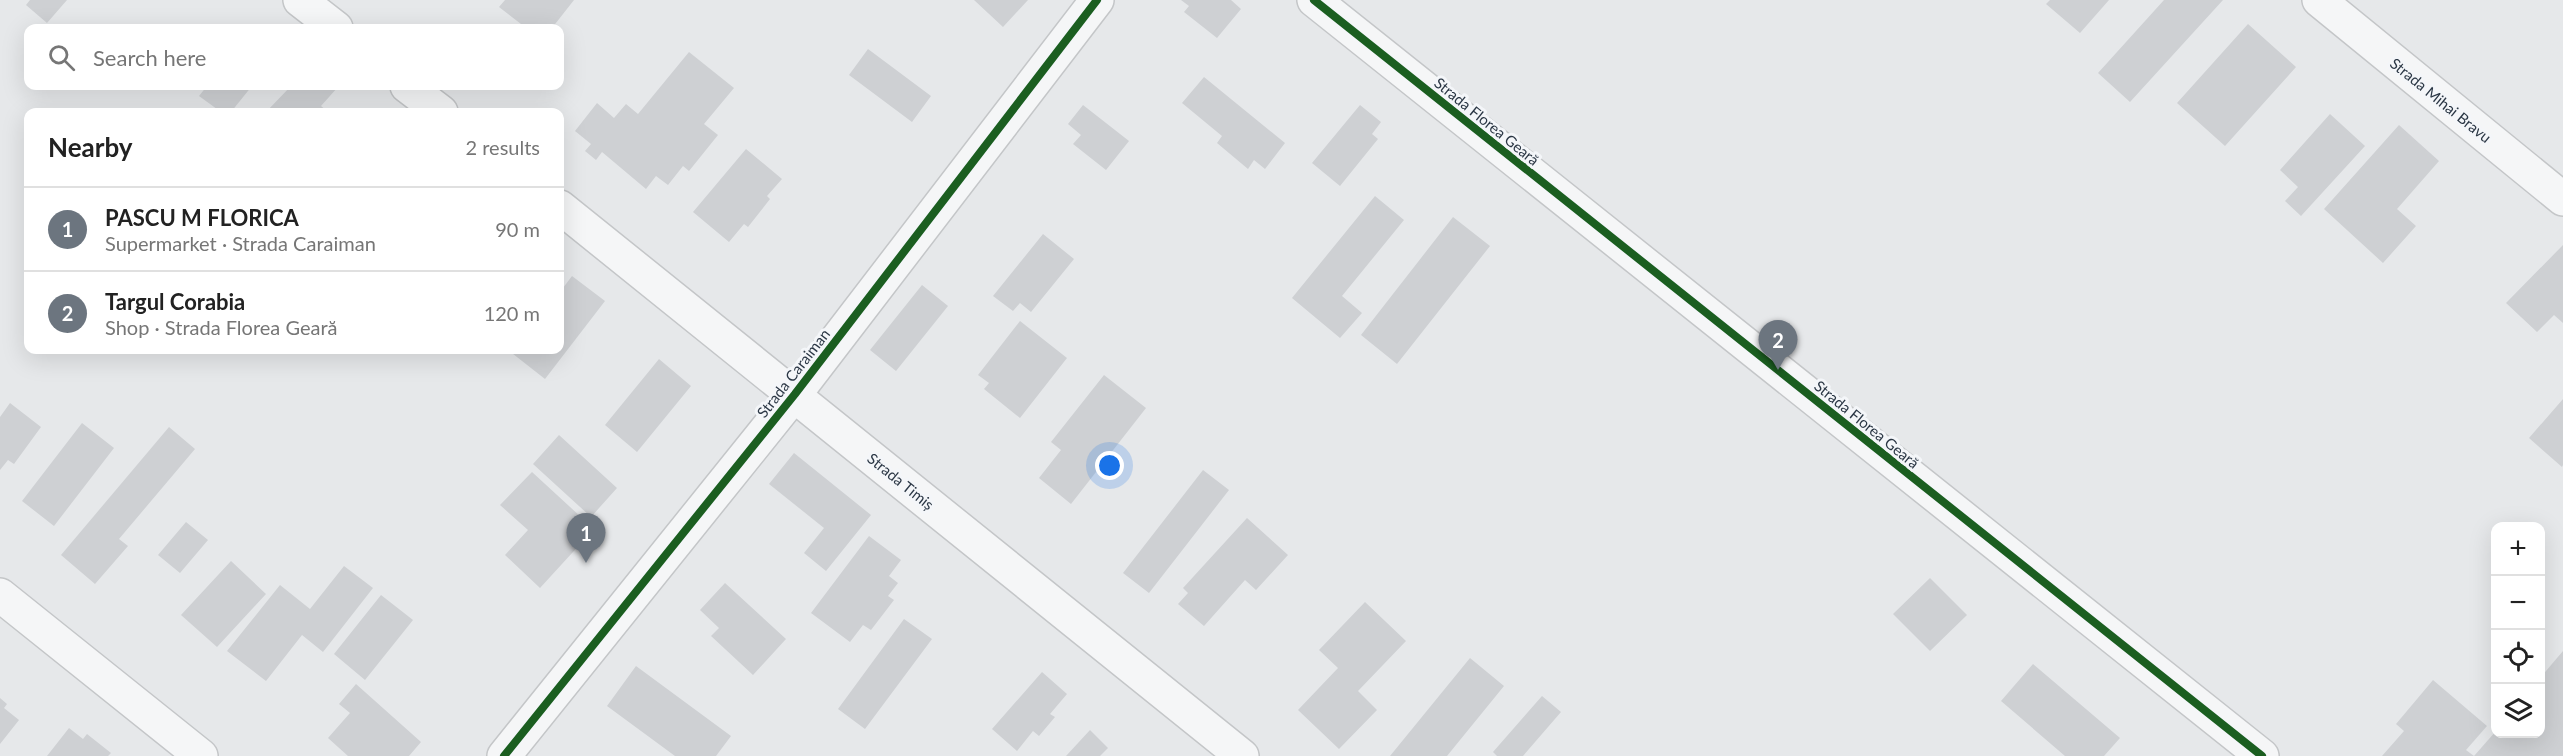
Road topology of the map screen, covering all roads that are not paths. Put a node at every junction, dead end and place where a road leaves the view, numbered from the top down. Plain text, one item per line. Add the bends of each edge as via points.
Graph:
1 (300, 0) edge
2 (1097, 0) edge
3 (1314, 0) edge
4 (2319, 0) edge
5 (331, 24) edge
6 (412, 90) edge
7 (436, 108) edge
8 (2563, 199) edge
9 (564, 210) edge
10 (795, 394) junction
11 (0, 595) edge
12 (201, 756) edge
13 (504, 756) edge
14 (1242, 756) edge
15 (2262, 756) edge

1 - 5 street
2 - 10 street, Strada Caraiman
3 - 15 street, Strada Florea Geară
4 - 8 street, Strada Mihai Bravu
6 - 7 street
9 - 10 street, Strada Timiș
10 - 13 street, Strada Caraiman
10 - 14 street, Strada Timiș
11 - 12 street

